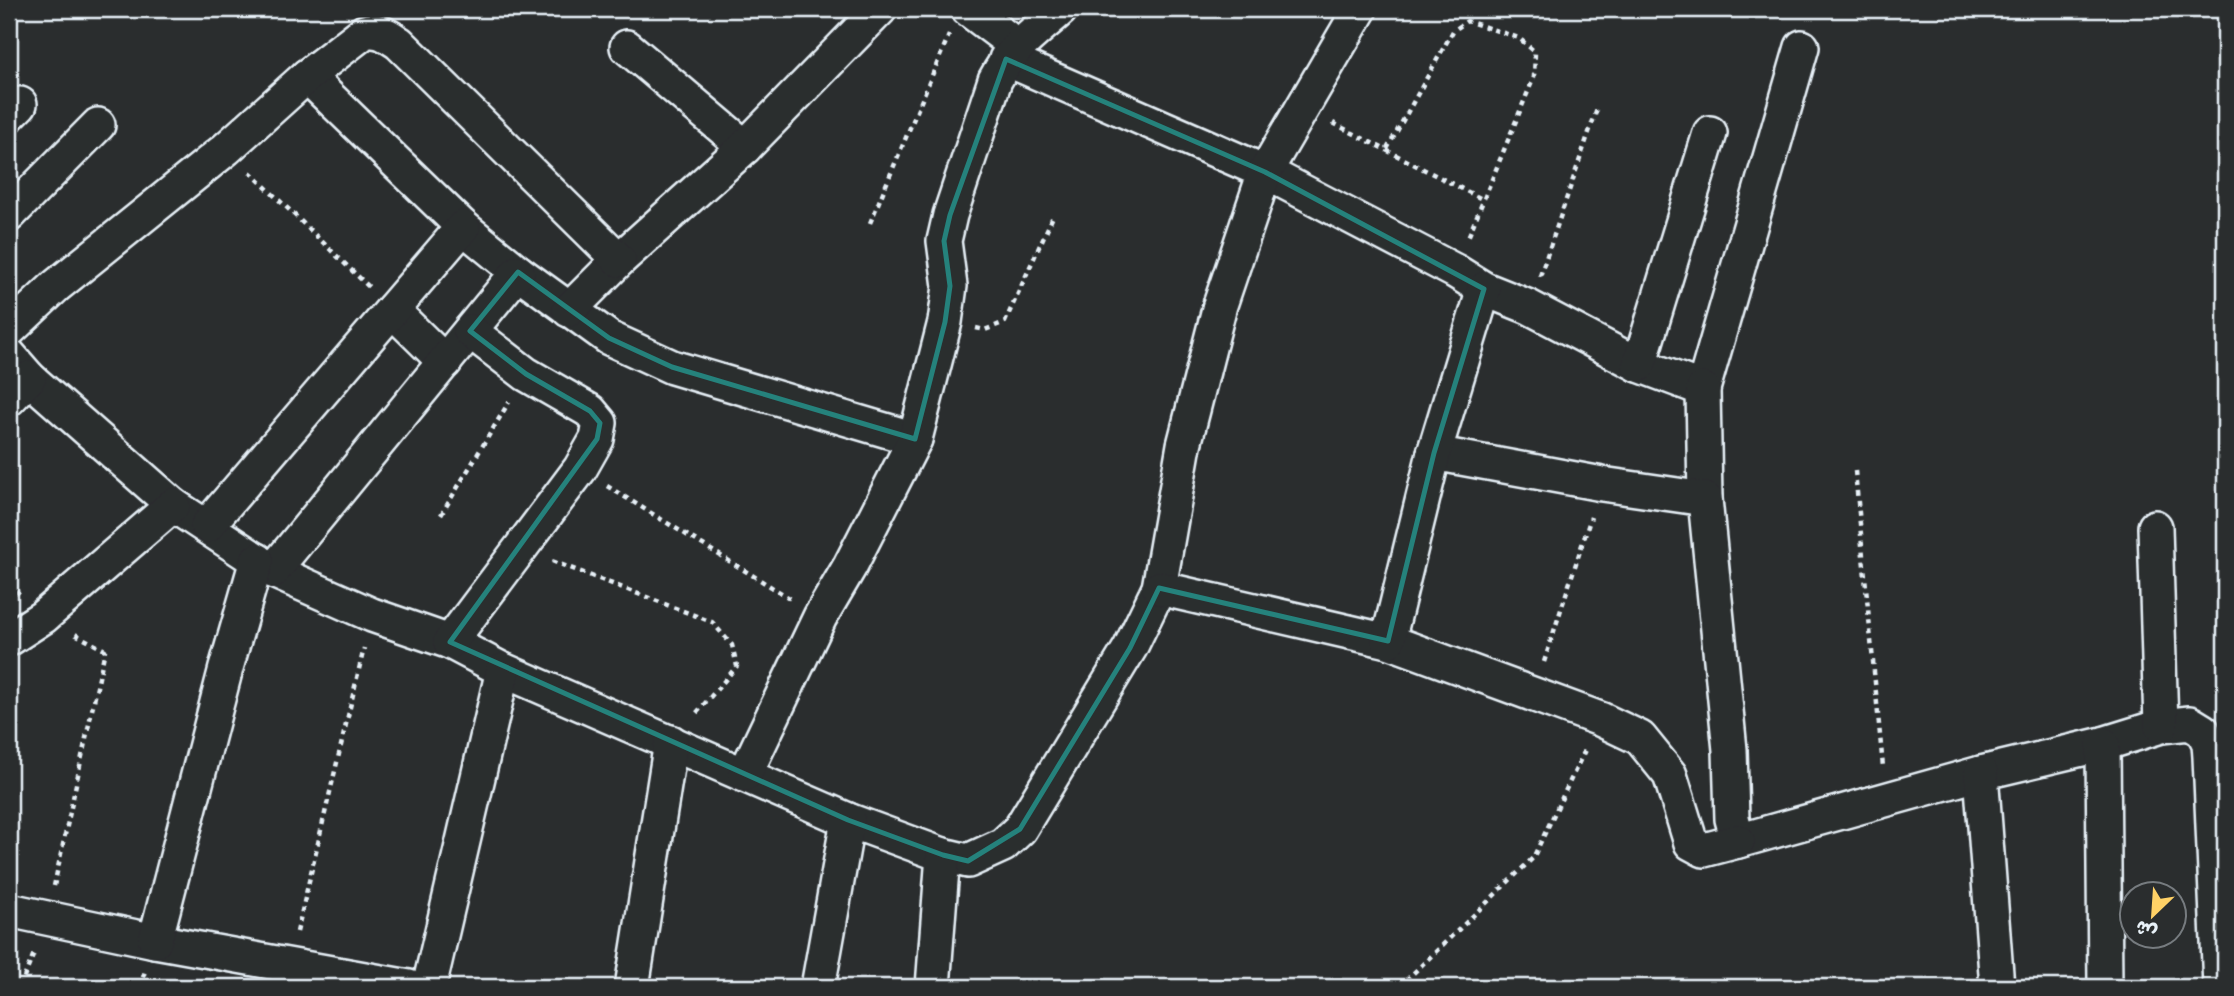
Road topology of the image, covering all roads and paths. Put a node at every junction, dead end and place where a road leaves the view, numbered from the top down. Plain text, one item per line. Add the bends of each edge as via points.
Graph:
1 (880, 9) edge
2 (1061, 9) edge
3 (1360, 9) edge
4 (959, 21) edge
5 (627, 47) dead end
6 (1802, 47) dead end
7 (1012, 52) junction
8 (307, 76) junction
9 (1303, 109) junction
10 (1597, 109) dead end
11 (98, 125) dead end
12 (1710, 133) dead end
13 (745, 147) junction
14 (226, 149) junction
15 (1387, 149) junction
16 (1265, 172) junction
17 (1482, 198) junction
18 (1054, 214) dead end
19 (9, 215) edge
20 (870, 223) dead end
21 (463, 227) junction
22 (619, 260) junction
23 (1455, 271) junction
24 (518, 272) junction
25 (1485, 289) junction
26 (1529, 307) junction
27 (393, 310) junction
28 (569, 310) junction
29 (946, 322) junction
30 (9, 330) edge
31 (470, 331) junction
32 (445, 362) junction
33 (1639, 365) junction
34 (526, 374) junction
35 (16, 378) edge
36 (1703, 389) junction
37 (915, 439) junction
38 (1433, 453) junction
39 (580, 469) junction
40 (1855, 471) dead end
41 (1602, 484) junction
42 (1705, 499) junction
43 (173, 505) junction
44 (441, 515) dead end
45 (207, 526) junction
46 (2155, 527) dead end
47 (519, 549) junction
48 (265, 566) junction
49 (1159, 588) junction
50 (372, 615) junction
51 (43, 617) junction
52 (820, 617) junction
53 (9, 639) edge
54 (1388, 641) junction
55 (450, 642) junction
56 (503, 670) junction
57 (1534, 693) junction
58 (1601, 719) junction
59 (2161, 726) junction
60 (671, 742) junction
61 (2103, 744) junction
62 (1981, 773) junction
63 (745, 774) junction
64 (1886, 800) junction
65 (848, 820) junction
66 (1738, 841) junction
67 (943, 855) junction
68 (9, 910) edge
69 (47, 918) junction
70 (155, 941) junction
71 (289, 966) junction
72 (409, 987) edge
73 (429, 987) edge
74 (632, 987) edge
75 (818, 987) edge
76 (933, 987) edge
77 (1399, 987) edge
78 (1997, 987) edge
79 (2105, 987) edge
80 (2220, 987) edge

1 - 13 street
2 - 7 street
3 - 9 street
4 - 7 street
4 - 20 path
5 - 13 street
6 - 36 street
7 - 16 street
7 - 29 street via 995,80 950,215 944,241 950,286
8 - 14 street
8 - 21 street
8 - 22 street via 364,32 384,33
9 - 15 path
9 - 16 street
10 - 26 path
11 - 19 street
12 - 33 street
13 - 22 street
14 - 27 path
14 - 30 street via 56,286
15 - 17 path
15 - 17 path via 1452,31 1467,21 1519,38 1535,52 1534,77
16 - 23 street
16 - 49 street via 1220,304 1184,445
17 - 23 path
18 - 29 path via 1005,322 985,330
21 - 24 street
21 - 27 street
22 - 28 street
23 - 25 street
24 - 28 street
24 - 31 street
25 - 26 street
25 - 38 street
26 - 33 street
27 - 32 street
27 - 45 street
28 - 37 street via 609,338 672,367
29 - 37 street
31 - 32 street
31 - 34 street
32 - 48 street
33 - 36 street
34 - 39 street via 590,411 600,423 597,439
34 - 44 path
35 - 43 street
36 - 42 street
37 - 52 street
38 - 41 street
38 - 54 street
39 - 47 street
39 - 52 path
40 - 64 path
41 - 42 street
41 - 57 path
42 - 66 street via 1730,750 1732,819
43 - 45 street
43 - 51 street
45 - 48 street
46 - 59 street
47 - 55 street
47 - 60 path via 712,622 732,645 737,666
48 - 50 street
48 - 70 street via 226,668
49 - 54 street
49 - 67 street via 1130,648 1020,828 1003,845 968,861
50 - 55 street
50 - 71 path
51 - 53 street
51 - 69 path via 105,650
52 - 63 street
54 - 57 street
55 - 56 street
56 - 60 street
56 - 73 street
57 - 58 street
58 - 66 street via 1640,738 1670,775 1691,843 1704,850
58 - 77 path via 1533,858
59 - 61 street
59 - 80 street via 2190,723 2203,732 2208,743
60 - 63 street
60 - 74 street
61 - 62 street
61 - 79 street
62 - 64 street
62 - 78 street
63 - 65 street
64 - 66 street
65 - 67 street
65 - 75 street
67 - 76 street
68 - 69 street
69 - 70 street
70 - 71 street
71 - 72 street

